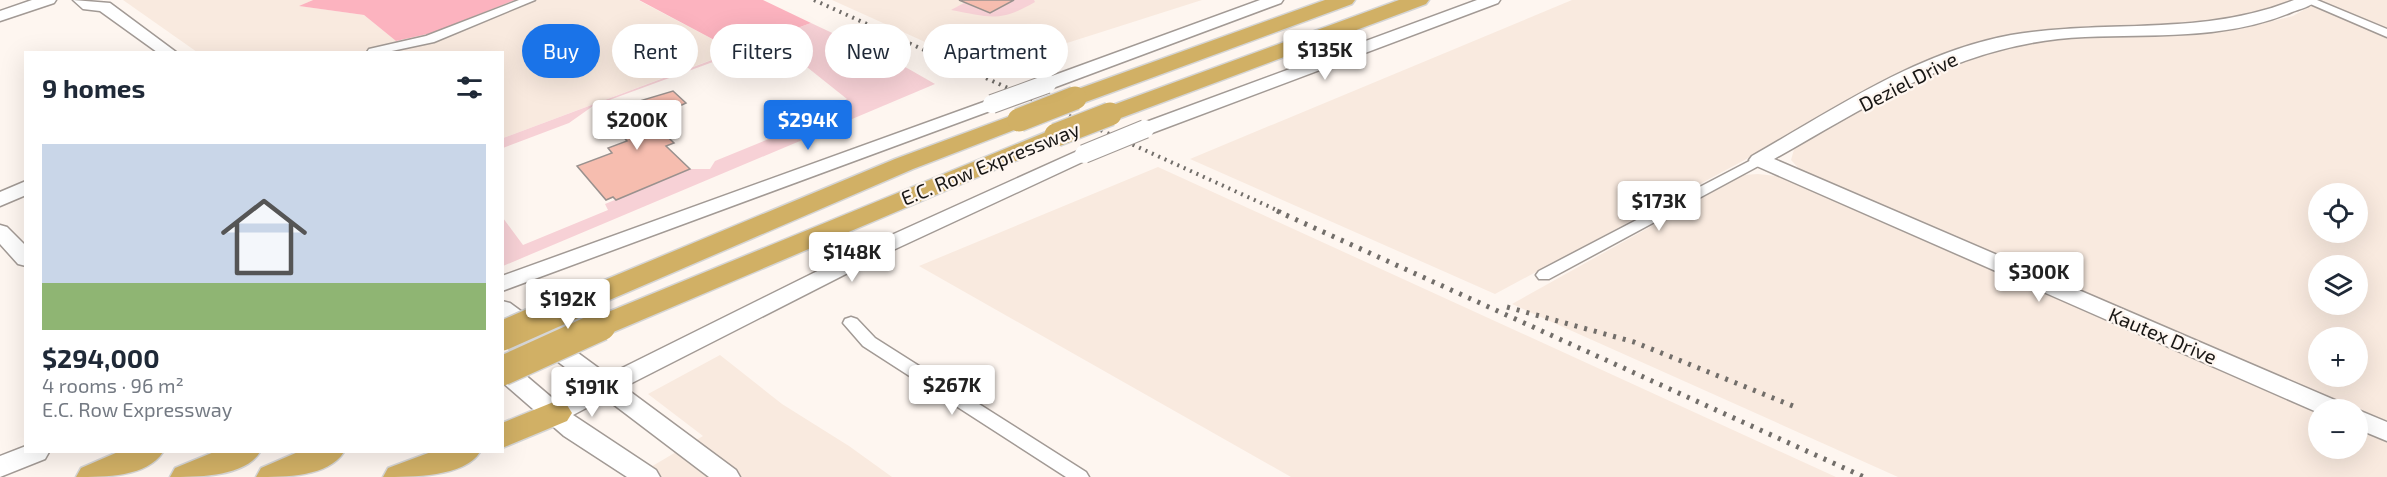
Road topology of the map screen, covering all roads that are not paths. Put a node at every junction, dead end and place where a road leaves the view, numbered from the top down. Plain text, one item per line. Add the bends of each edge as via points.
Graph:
1 (48, 0) edge
2 (81, 0) edge
3 (529, 0) edge
4 (1333, 0) edge
5 (1345, 0) edge
6 (1419, 0) edge
7 (1435, 0) edge
8 (1492, 0) edge
9 (2307, 0) edge
10 (105, 3) edge
11 (1280, 10) edge
12 (0, 16) edge
13 (1354, 24) junction
14 (2387, 33) edge
15 (166, 51) edge
16 (377, 51) edge
17 (1759, 159) junction
18 (24, 188) edge
19 (0, 200) edge
20 (0, 232) edge
21 (24, 257) edge
22 (1544, 275) dead end
23 (504, 283) edge
24 (504, 309) edge
25 (851, 323) dead end
26 (504, 335) edge
27 (504, 369) edge
28 (504, 372) edge
29 (608, 386) junction
30 (2310, 399) edge
31 (556, 413) junction
32 (2368, 423) edge
33 (2387, 432) edge
34 (504, 435) edge
35 (34, 453) edge
36 (145, 453) edge
37 (241, 453) edge
38 (326, 453) edge
39 (461, 453) edge
40 (0, 467) edge
41 (93, 477) edge
42 (187, 477) edge
43 (273, 477) edge
44 (400, 477) edge
45 (647, 477) edge
46 (727, 477) edge
47 (1080, 477) edge

1 - 12 main road
2 - 10 main road via 89,6
3 - 16 street via 430,39
4 - 11 highway
5 - 11 highway, E.C. Row Expressway
6 - 13 highway, E.C. Row Expressway
7 - 13 highway
8 - 29 main road, bridge via 1084,154 804,284
9 - 14 street
9 - 17 main road, Deziel Drive via 2275,15 2215,28 2037,36 1970,50 1909,78
10 - 15 main road
11 - 23 main road, bridge via 1047,84
11 - 26 highway, E.C. Row Expressway, bridge via 1075,98 904,164
13 - 27 highway, E.C. Row Expressway, bridge via 1056,135
17 - 22 street, Deziel Drive
17 - 30 main road, Kautex Drive
18 - 19 main road
20 - 21 main road
24 - 29 main road
25 - 47 street via 869,342
28 - 31 main road
29 - 31 main road
29 - 46 main road
31 - 34 highway
31 - 45 main road via 573,429
32 - 33 main road
35 - 40 main road
36 - 41 highway
37 - 42 highway
38 - 43 highway
39 - 44 highway

